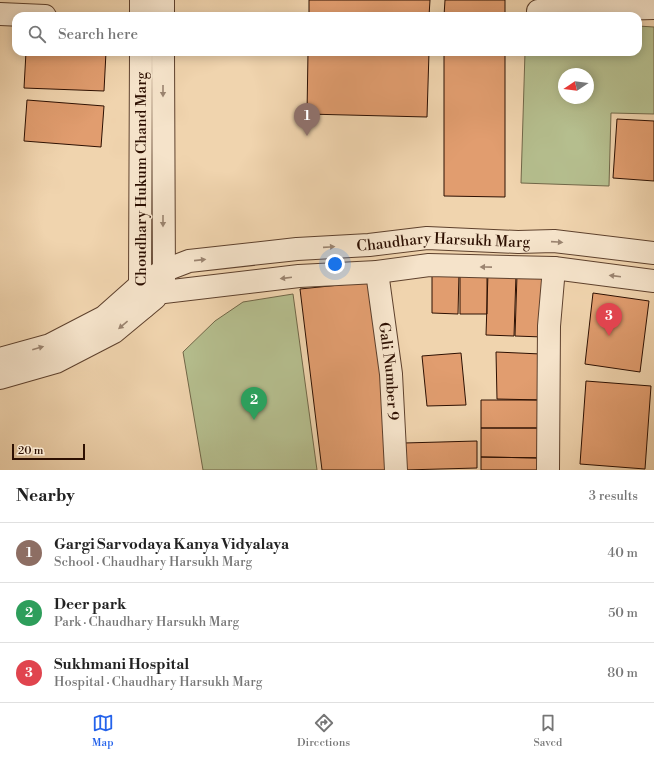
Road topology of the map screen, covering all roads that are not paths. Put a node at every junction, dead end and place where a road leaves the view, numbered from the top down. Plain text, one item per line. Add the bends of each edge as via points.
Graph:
1 (141, 0) edge
2 (163, 0) edge
3 (654, 8) edge
4 (538, 11) dead end
5 (141, 12) edge
6 (163, 12) edge
7 (0, 14) edge
8 (12, 15) edge
9 (140, 56) edge
10 (163, 56) edge
11 (654, 253) edge
12 (554, 268) junction
13 (377, 272) junction
14 (163, 281) junction
15 (654, 281) edge
16 (140, 285) junction
17 (144, 307) junction
18 (0, 359) edge
19 (0, 378) edge
20 (396, 470) edge
21 (548, 470) edge

1 - 5 street
2 - 6 street
3 - 4 street
7 - 8 street
9 - 16 street, Choudhary Hukum Chand Marg
10 -> 14 street, Choudhary Hukum Chand Marg
14 -> 11 street, Chaudhary Harsukh Marg via 189,262 297,249 428,238 554,241
12 -> 13 street, Chaudhary Harsukh Marg via 429,266
15 -> 12 street, Chaudhary Harsukh Marg
12 - 21 street via 549,326
13 -> 14 street, Chaudhary Harsukh Marg
13 - 20 street, Gali Number 9 via 391,374
14 - 16 street
14 - 17 street
16 - 17 street, Choudhary Hukum Chand Marg
18 -> 16 street via 50,345 104,317
17 -> 19 street via 114,332 56,362

